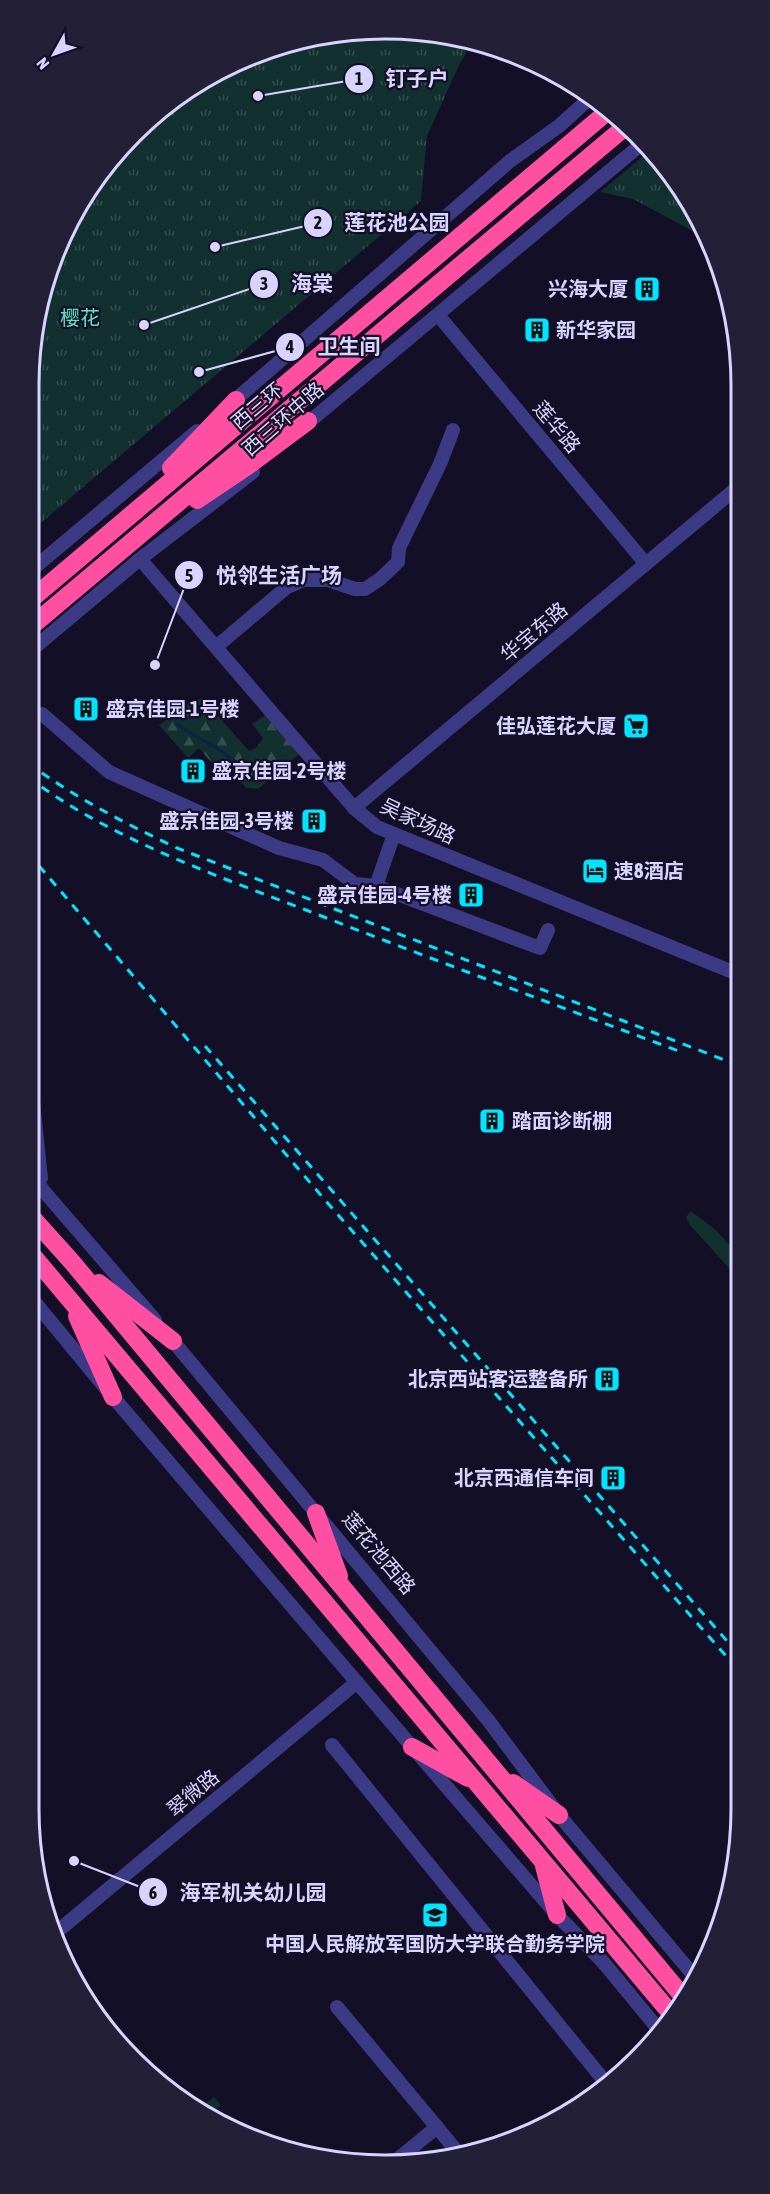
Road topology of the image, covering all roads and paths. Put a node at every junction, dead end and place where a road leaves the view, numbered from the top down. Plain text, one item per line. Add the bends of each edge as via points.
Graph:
1 (585, 102) edge
2 (603, 116) edge
3 (620, 131) edge
4 (637, 148) edge
5 (438, 315) junction
6 (236, 400) junction
7 (308, 421) junction
8 (453, 430) dead end
9 (731, 493) edge
10 (100, 541) junction
11 (113, 556) junction
12 (140, 559) junction
13 (39, 564) edge
14 (646, 564) junction
15 (39, 593) edge
16 (39, 620) edge
17 (39, 644) edge
18 (216, 647) junction
19 (42, 714) dead end
20 (354, 808) junction
21 (394, 834) junction
22 (376, 886) junction
23 (548, 930) dead end
24 (731, 971) edge
25 (39, 1160) edge
26 (39, 1183) edge
27 (42, 1189) junction
28 (39, 1225) edge
29 (39, 1262) edge
30 (72, 1262) junction
31 (68, 1295) junction
32 (39, 1307) edge
33 (173, 1341) junction
34 (113, 1396) junction
35 (316, 1513) junction
36 (344, 1589) junction
37 (357, 1682) junction
38 (332, 1745) dead end
39 (412, 1746) junction
40 (496, 1772) junction
41 (479, 1784) junction
42 (559, 1815) junction
43 (542, 1858) junction
44 (557, 1915) junction
45 (60, 1929) edge
46 (690, 1971) edge
47 (679, 1992) edge
48 (337, 2007) dead end
49 (667, 2009) edge
50 (655, 2025) edge
51 (602, 2078) edge
52 (437, 2127) junction
53 (454, 2148) edge
54 (404, 2154) edge

1 - 6 street via 510,161
2 - 10 highway, 西三环
3 - 11 highway, 西三环
4 - 5 street, 西三环中路
5 - 7 street, 西三环中路
5 - 14 street, 莲华路
6 - 10 highway via 176,464 122,509
6 - 13 street
7 - 11 highway via 151,537
7 - 12 street, 西三环中路 via 276,454
8 - 18 street via 394,567 365,589 328,580 304,580 287,587
9 - 14 street, 华宝东路
10 - 15 highway, 西三环
11 - 16 highway, 西三环
12 - 17 street, 西三环中路
12 - 18 street, 吴家场路
14 - 20 street, 华宝东路
18 - 20 street, 吴家场路
19 - 22 street via 109,772 279,848 323,861 354,884
20 - 21 street, 吴家场路 via 377,827
21 - 22 street
21 - 24 street, 吴家场路
22 - 23 street via 540,948
25 - 27 street
26 - 27 street, 莲花池西路
27 - 33 street, 莲花池西路
28 - 30 highway
29 - 31 highway
30 - 33 highway
30 - 36 highway
31 - 34 highway
31 - 41 highway
32 - 34 street
33 - 35 street, 莲花池西路
34 - 37 street
35 - 36 highway
35 - 42 street, 莲花池西路 via 488,1720
36 - 40 highway
37 - 39 street
37 - 45 street, 翠微路
38 - 51 street
39 - 41 highway
39 - 44 street
40 - 42 highway
40 - 47 highway
41 - 43 highway
42 - 46 street, 莲花池西路
43 - 44 highway
43 - 49 highway
44 - 50 street via 603,1962
48 - 52 street
52 - 53 street
52 - 54 street

